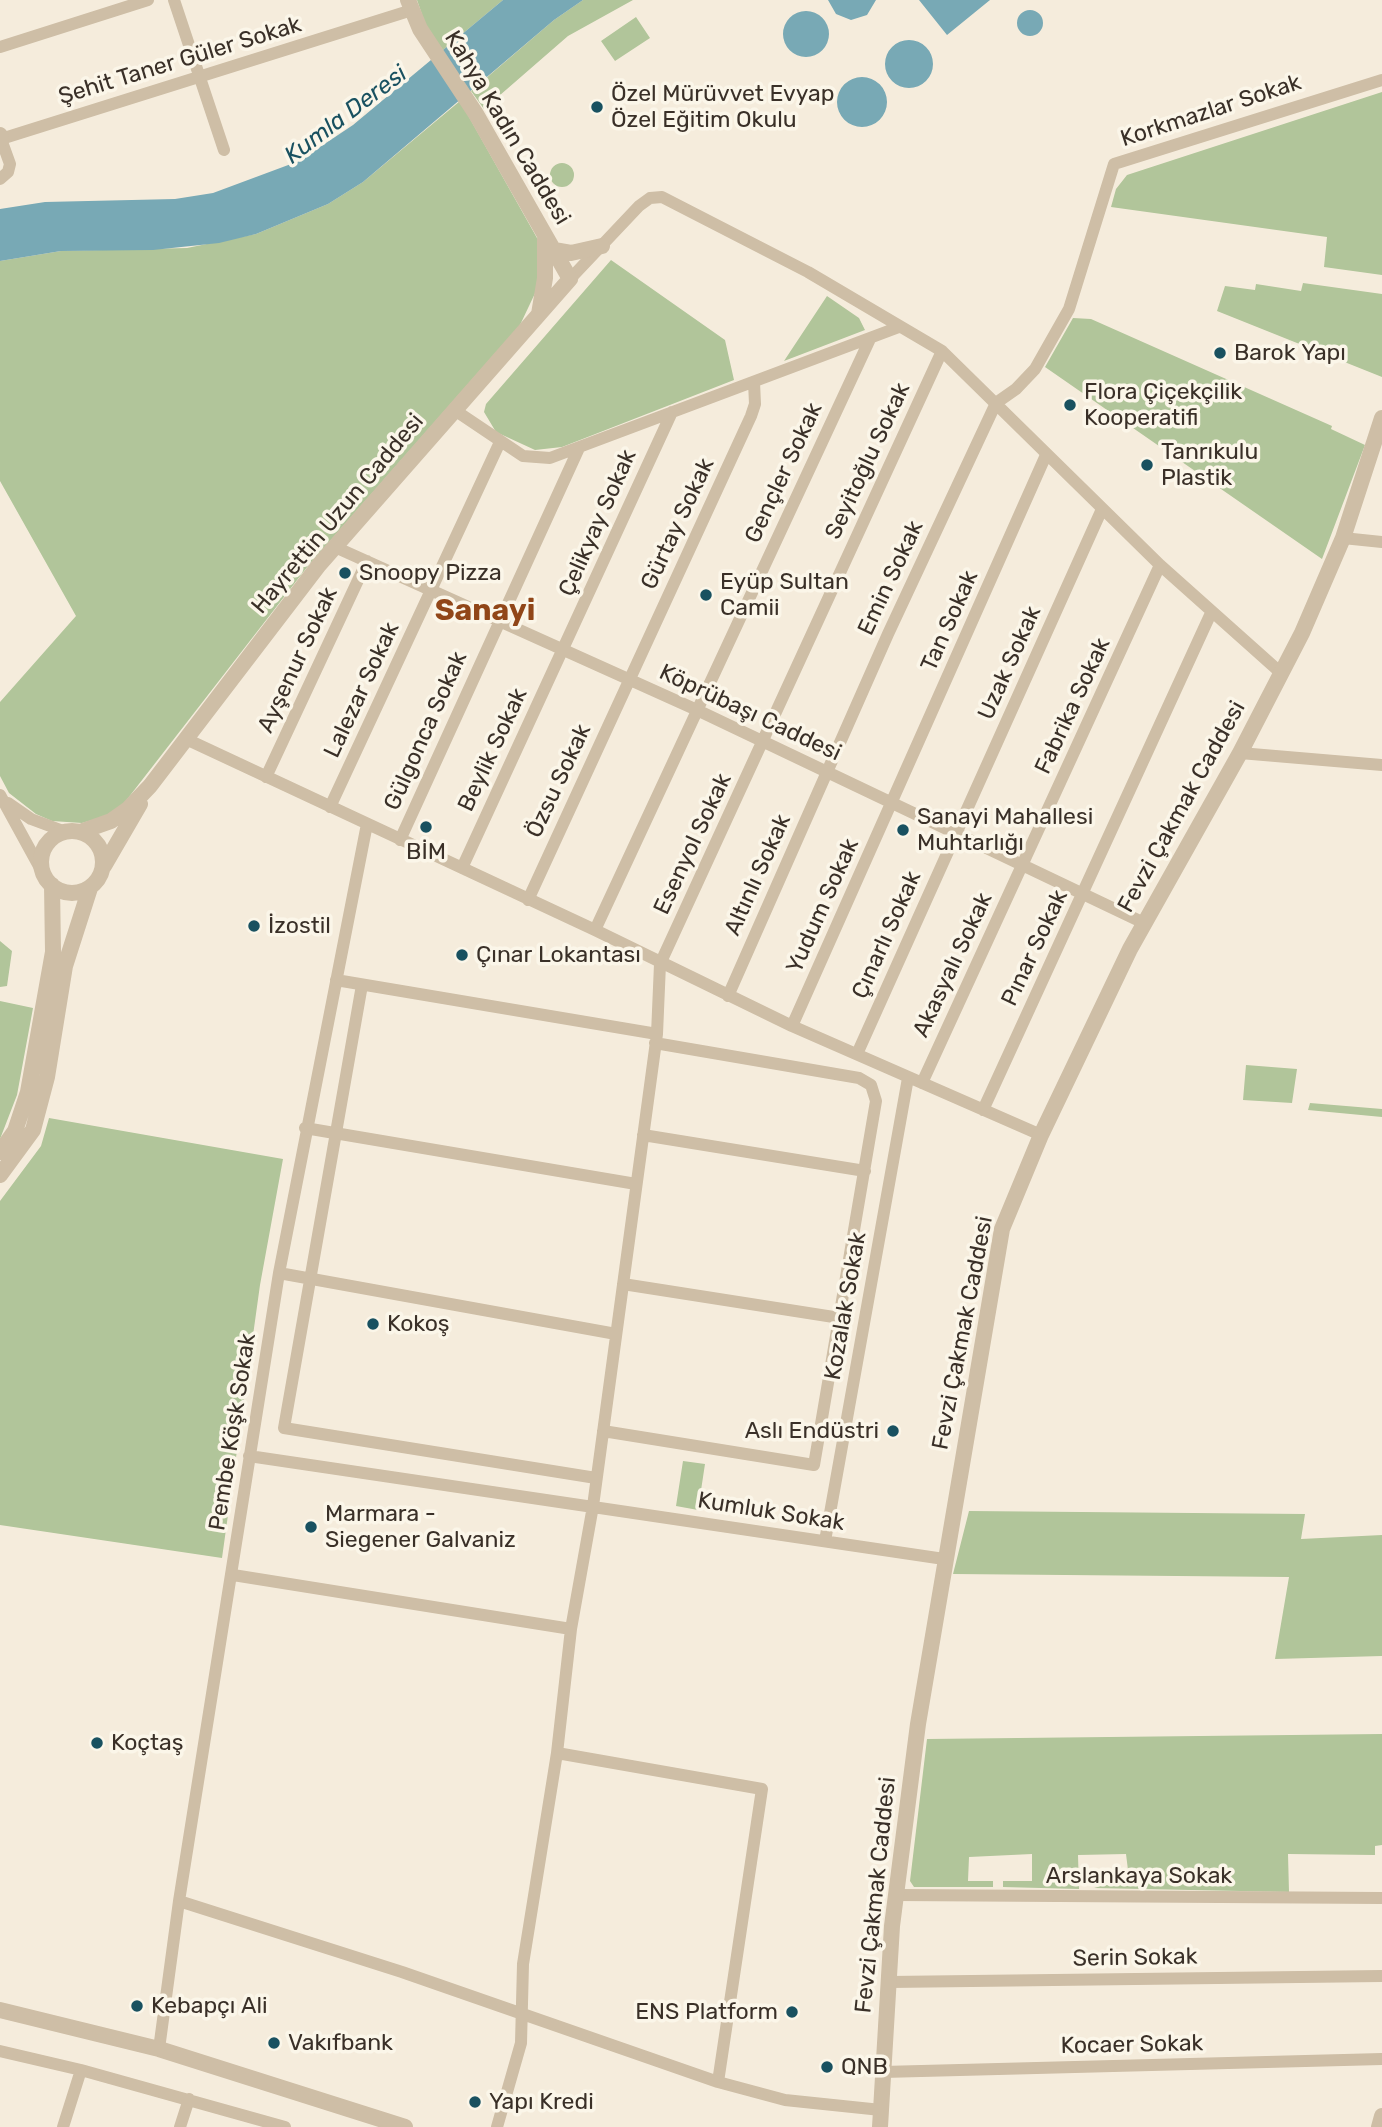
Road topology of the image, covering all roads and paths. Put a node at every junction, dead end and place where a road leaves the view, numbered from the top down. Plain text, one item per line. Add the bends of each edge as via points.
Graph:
1 (148, 0) edge
2 (174, 0) edge
3 (410, 5) edge
4 (0, 47) edge
5 (201, 77) junction
6 (1382, 80) edge
7 (1, 137) edge
8 (224, 150) dead end
9 (4, 175) edge
10 (545, 233) junction
11 (602, 246) junction
12 (554, 250) junction
13 (570, 279) junction
14 (538, 316) junction
15 (899, 327) junction
16 (870, 339) junction
17 (942, 351) junction
18 (754, 382) junction
19 (996, 404) junction
20 (456, 411) junction
21 (672, 412) junction
22 (1382, 418) edge
23 (500, 442) junction
24 (579, 448) junction
25 (1046, 455) junction
26 (1102, 509) junction
27 (1343, 538) junction
28 (1382, 542) edge
29 (335, 547) junction
30 (367, 561) junction
31 (1160, 565) junction
32 (432, 590) junction
33 (1211, 613) junction
34 (499, 621) junction
35 (563, 651) junction
36 (1281, 673) junction
37 (629, 681) junction
38 (697, 710) junction
39 (186, 739) junction
40 (763, 742) junction
41 (1240, 753) junction
42 (1382, 765) edge
43 (827, 772) junction
44 (266, 777) junction
45 (150, 786) junction
46 (0, 795) edge
47 (893, 803) junction
48 (330, 807) junction
49 (367, 824) junction
50 (73, 832) junction
51 (957, 834) junction
52 (400, 840) junction
53 (1023, 865) junction
54 (104, 866) junction
55 (462, 868) junction
56 (48, 881) junction
57 (90, 888) junction
58 (1083, 894) junction
59 (528, 900) junction
60 (1144, 923) junction
61 (595, 930) junction
62 (660, 964) junction
63 (336, 980) junction
64 (362, 985) junction
65 (728, 996) junction
66 (792, 1026) junction
67 (656, 1039) junction
68 (856, 1054) junction
69 (908, 1078) junction
70 (922, 1083) junction
71 (983, 1110) junction
72 (305, 1128) junction
73 (336, 1133) junction
74 (643, 1135) junction
75 (1041, 1135) junction
76 (0, 1152) edge
77 (865, 1171) junction
78 (0, 1175) edge
79 (636, 1184) junction
80 (279, 1273) junction
81 (311, 1278) junction
82 (623, 1284) junction
83 (840, 1318) junction
84 (616, 1334) junction
85 (603, 1431) junction
86 (248, 1456) junction
87 (596, 1478) junction
88 (593, 1506) junction
89 (825, 1541) junction
90 (944, 1559) junction
91 (233, 1575) junction
92 (571, 1629) junction
93 (557, 1753) junction
94 (896, 1895) junction
95 (1382, 1898) edge
96 (179, 1901) junction
97 (1382, 1976) edge
98 (889, 1982) junction
99 (0, 2010) edge
100 (520, 2015) junction
101 (159, 2049) junction
102 (0, 2051) edge
103 (1382, 2059) edge
104 (81, 2070) junction
105 (883, 2072) junction
106 (718, 2082) junction
107 (189, 2099) junction
108 (881, 2110) junction
109 (1382, 2116) edge
110 (63, 2127) edge
111 (180, 2127) edge
112 (285, 2127) edge
113 (405, 2127) edge
114 (497, 2127) edge
115 (880, 2127) edge
116 (1379, 2127) edge

1 - 4 street
2 - 5 street
3 - 5 street, Şehit Taner Güler Sokak
3 - 10 street, Kahya Kadın Caddesi via 420,29
5 - 7 street, Şehit Taner Güler Sokak
5 - 8 street
6 - 19 street, Korkmazlar Sokak via 1114,164 1084,268 1060,328 1035,369
7 - 9 street via 10,164
10 - 12 street, Kahya Kadın Caddesi
10 - 14 street via 545,278
11 - 12 street via 571,253
11 - 13 street
11 - 15 street via 639,206 662,197 808,272
12 - 13 street, Kahya Kadın Caddesi
13 - 14 street, Hayrettin Uzun Caddesi
14 - 20 street, Hayrettin Uzun Caddesi
15 - 16 street
15 - 17 street
16 - 18 street
16 - 38 street, Gençler Sokak
17 - 19 street
17 - 40 street, Seyitoğlu Sokak
18 - 21 street
18 - 37 street, Gürtay Sokak via 751,416
19 - 25 street
19 - 43 street, Emin Sokak
20 - 23 street
20 - 29 street, Hayrettin Uzun Caddesi
21 - 24 street
21 - 35 street, Çelikyay Sokak
22 - 27 street, Fevzi Çakmak Caddesi
23 - 24 street via 523,456 542,459
23 - 32 street, Lalezar Sokak
24 - 34 street, Gülgonca Sokak
25 - 26 street
25 - 47 street, Tan Sokak
26 - 31 street
26 - 51 street, Uzak Sokak
27 - 28 street
27 - 36 street, Fevzi Çakmak Caddesi
29 - 30 street, Köprübaşı Caddesi
29 - 39 street, Hayrettin Uzun Caddesi
30 - 32 street, Köprübaşı Caddesi
30 - 44 street, Ayşenur Sokak
31 - 33 street
31 - 53 street, Fabrika Sokak
32 - 34 street, Köprübaşı Caddesi
32 - 48 street, Lalezar Sokak
33 - 36 street
33 - 58 street, Pınar Sokak
34 - 35 street, Köprübaşı Caddesi
34 - 52 street, Gülgonca Sokak
35 - 37 street, Köprübaşı Caddesi
35 - 55 street, Beylik Sokak
36 - 41 street, Fevzi Çakmak Caddesi
37 - 38 street, Köprübaşı Caddesi
37 - 59 street, Özsu Sokak
38 - 40 street, Köprübaşı Caddesi
38 - 61 street, Gençler Sokak
39 - 44 street
39 - 45 street, Hayrettin Uzun Caddesi
40 - 43 street, Köprübaşı Caddesi
40 - 62 street, Esenyol Sokak
41 - 42 street
41 - 60 street, Fevzi Çakmak Caddesi
43 - 47 street, Köprübaşı Caddesi
43 - 65 street, Altınlı Sokak
44 - 48 street
45 - 50 street via 120,815
45 - 54 street
46 - 50 street via 17,812
46 - 56 street
47 - 51 street, Köprübaşı Caddesi
47 - 66 street, Yudum Sokak
48 - 49 street
49 - 52 street
49 - 63 street, Pembe Köşk Sokak
50 - 54 street via 97,843
50 - 56 street via 52,839 45,848 42,857
51 - 53 street, Köprübaşı Caddesi
51 - 68 street, Çınarlı Sokak
52 - 55 street
53 - 58 street, Köprübaşı Caddesi
53 - 70 street, Akasyalı Sokak
54 - 57 street
55 - 59 street
56 - 57 street via 70,893
56 - 76 street via 53,953 28,1092 15,1131
57 - 78 street via 65,966 47,1077 33,1130
58 - 60 street, Köprübaşı Caddesi
58 - 71 street, Pınar Sokak
59 - 61 street
60 - 75 street, Fevzi Çakmak Caddesi
61 - 62 street
62 - 65 street
62 - 67 street
63 - 64 street
63 - 72 street, Pembe Köşk Sokak
64 - 67 street
64 - 73 street
65 - 66 street
66 - 68 street
67 - 74 street
67 - 77 street via 867,1081 876,1101
68 - 69 street
69 - 70 street
69 - 89 street, Kozalak Sokak
70 - 71 street
71 - 75 street
72 - 73 street
72 - 80 street, Pembe Köşk Sokak
73 - 79 street
73 - 81 street
74 - 77 street
74 - 79 street
75 - 90 street, Fevzi Çakmak Caddesi via 1002,1228
77 - 83 street
79 - 82 street
80 - 81 street
80 - 86 street, Pembe Köşk Sokak
81 - 84 street
81 - 87 street via 284,1428
82 - 83 street
82 - 84 street
83 - 85 street via 814,1465
84 - 85 street
85 - 87 street
86 - 88 street, Kumluk Sokak
86 - 91 street, Pembe Köşk Sokak
87 - 88 street
88 - 89 street, Kumluk Sokak
88 - 92 street
89 - 90 street, Kumluk Sokak
90 - 94 street, Fevzi Çakmak Caddesi
91 - 92 street
91 - 96 street, Pembe Köşk Sokak
92 - 93 street
93 - 100 street via 523,1964
93 - 106 street via 762,1789
94 - 95 street, Arslankaya Sokak
94 - 98 street, Fevzi Çakmak Caddesi
96 - 100 street
96 - 101 street, Pembe Köşk Sokak
97 - 98 street, Serin Sokak
98 - 105 street, Fevzi Çakmak Caddesi
99 - 101 street
100 - 106 street
100 - 114 street via 518,2060
101 - 113 street
102 - 104 street
103 - 105 street, Kocaer Sokak
104 - 107 street
104 - 110 street
105 - 108 street, Fevzi Çakmak Caddesi
106 - 108 street via 785,2100
107 - 111 street
107 - 112 street
108 - 115 street, Fevzi Çakmak Caddesi
109 - 116 street

